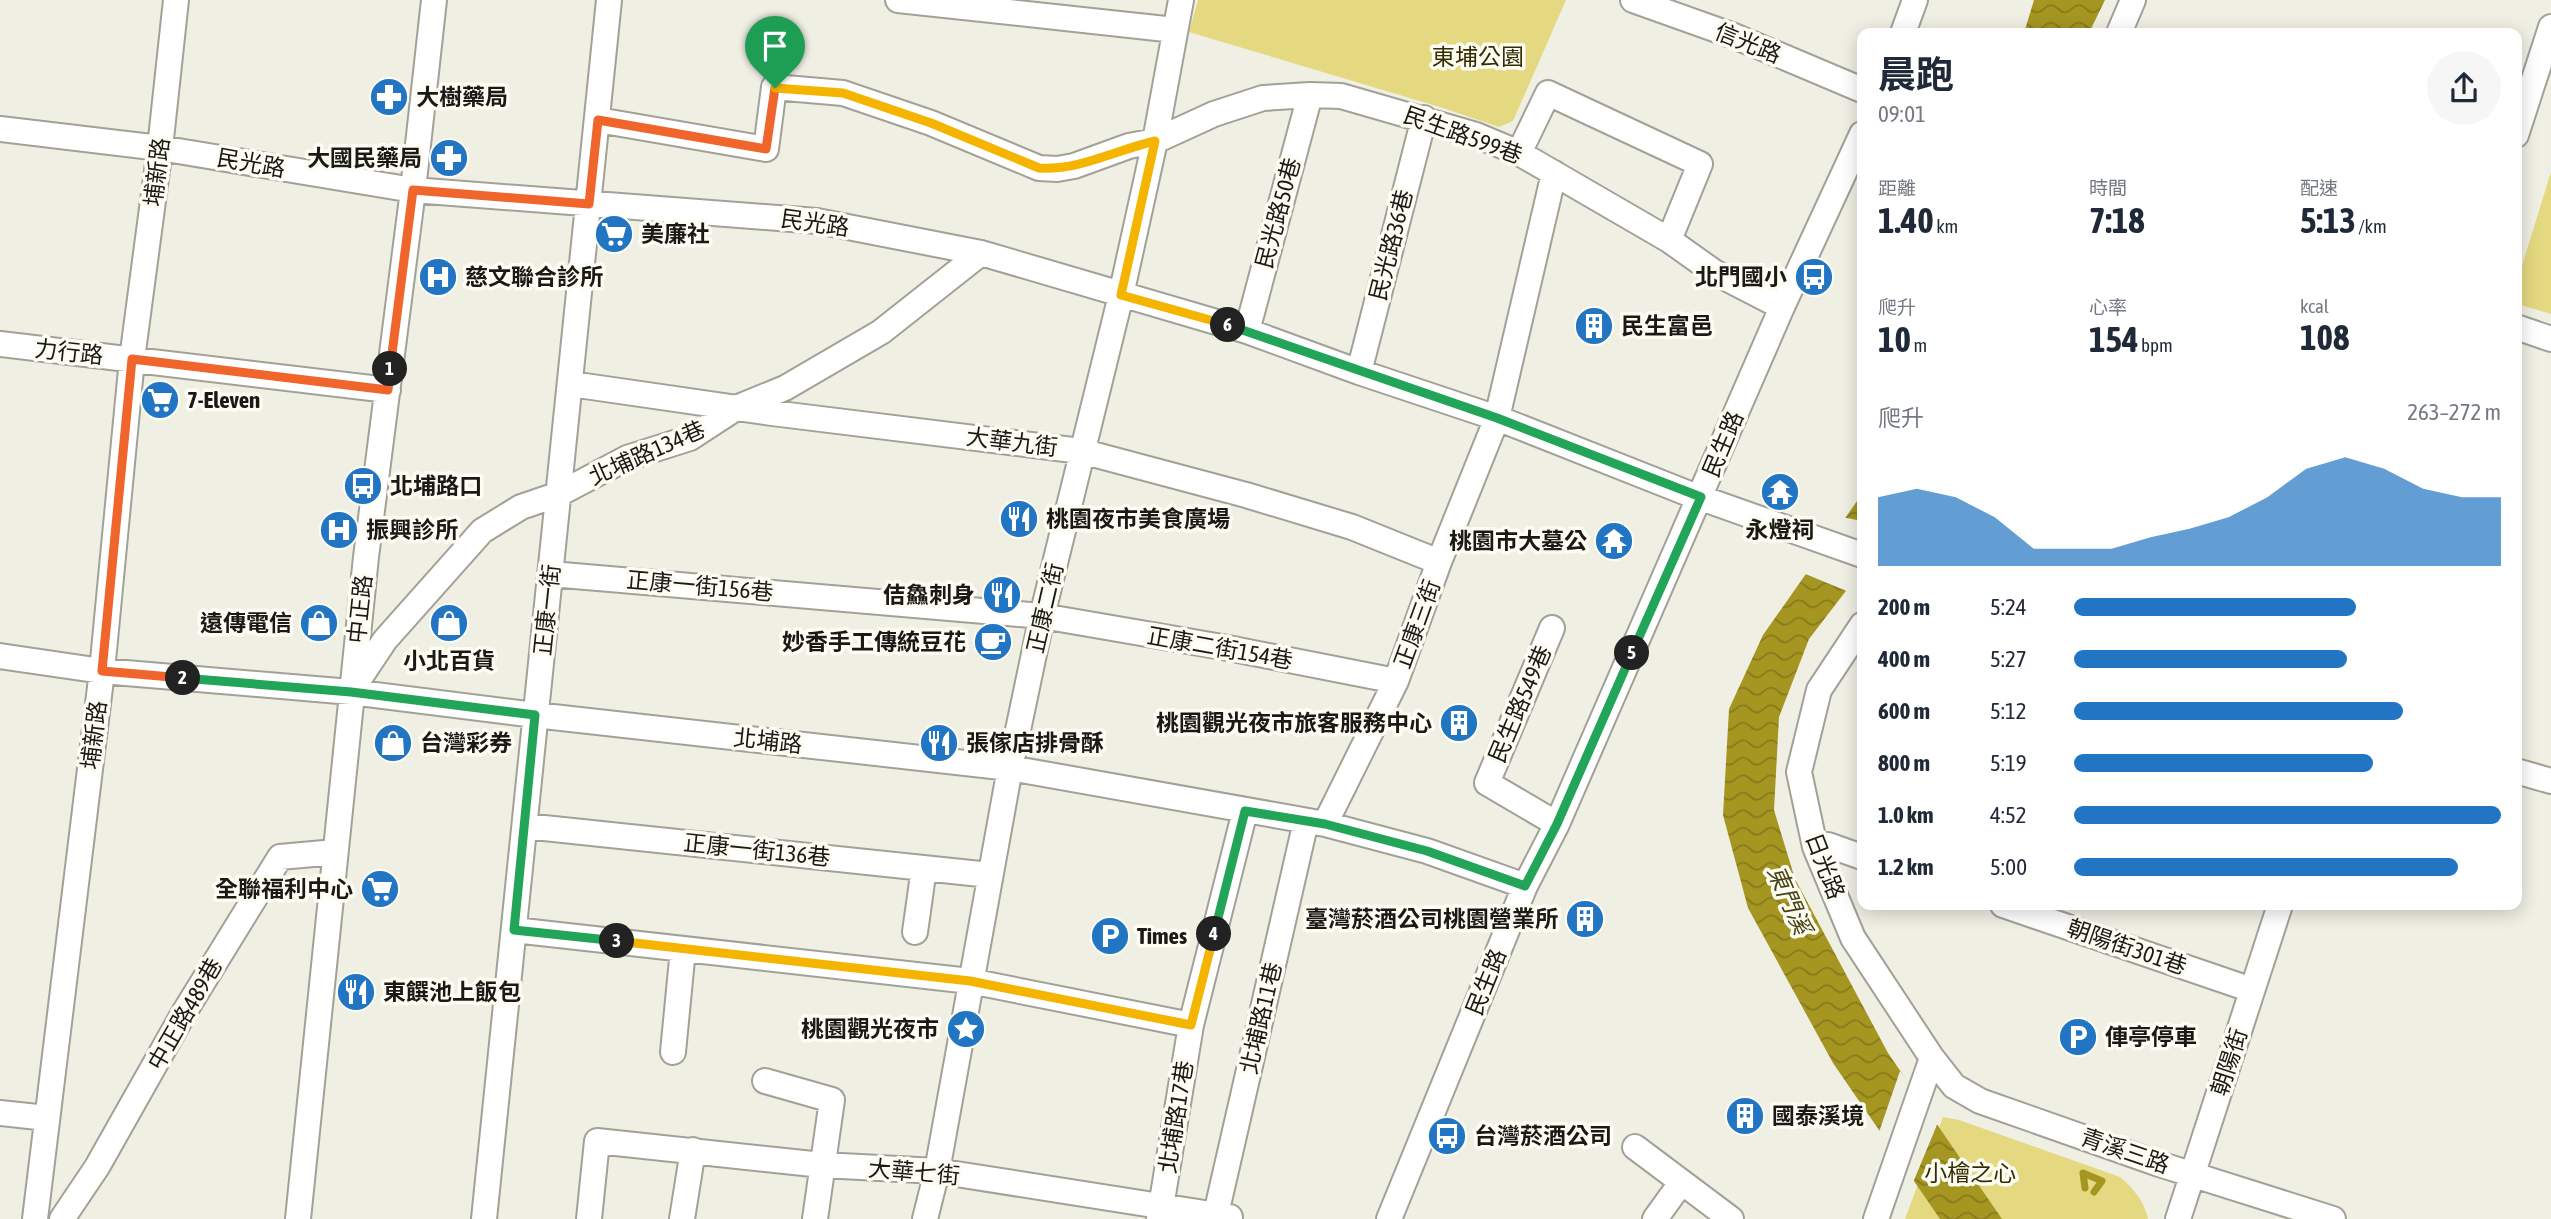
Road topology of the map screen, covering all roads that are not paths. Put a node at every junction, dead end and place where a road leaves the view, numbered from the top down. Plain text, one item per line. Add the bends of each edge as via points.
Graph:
1 (176, 0) edge
2 (434, 0) edge
3 (609, 0) edge
4 (898, 0) edge
5 (1181, 0) edge
6 (1633, 0) edge
7 (1915, 0) edge
8 (2133, 0) edge
9 (2551, 27) edge
10 (1905, 28) edge
11 (2121, 28) edge
12 (1175, 30) junction
13 (1857, 88) edge
14 (1310, 95) junction
15 (2522, 116) edge
16 (1424, 118) junction
17 (598, 120) junction
18 (0, 129) edge
19 (1155, 141) junction
20 (1857, 145) edge
21 (160, 148) junction
22 (1519, 153) junction
23 (1554, 173) junction
24 (413, 190) junction
25 (589, 204) junction
26 (1669, 240) junction
27 (981, 253) junction
28 (1121, 295) junction
29 (1782, 307) junction
30 (2522, 329) edge
31 (1247, 331) junction
32 (2551, 339) edge
33 (0, 344) edge
34 (132, 359) junction
35 (1359, 372) junction
36 (571, 384) junction
37 (388, 390) junction
38 (736, 408) junction
39 (1497, 418) junction
40 (1082, 451) junction
41 (559, 494) junction
42 (1701, 497) junction
43 (1857, 553) edge
44 (1439, 562) junction
45 (551, 574) junction
46 (1042, 616) junction
47 (1552, 628) dead end
48 (1857, 633) edge
49 (0, 656) edge
50 (102, 671) junction
51 (1396, 681) junction
52 (351, 692) junction
53 (535, 715) junction
54 (1010, 768) junction
55 (2522, 773) edge
56 (2551, 781) edge
57 (1245, 811) junction
58 (1316, 823) junction
59 (1557, 824) junction
60 (525, 826) junction
61 (1815, 847) junction
62 (335, 852) junction
63 (1857, 855) edge
64 (924, 868) junction
65 (990, 874) junction
66 (1525, 886) junction
67 (2018, 910) edge
68 (2278, 910) edge
69 (514, 930) junction
70 (915, 933) dead end
71 (683, 949) junction
72 (970, 981) junction
73 (2252, 990) junction
74 (1191, 1025) junction
75 (673, 1052) dead end
76 (1932, 1058) junction
77 (765, 1081) dead end
78 (0, 1113) edge
79 (47, 1118) junction
80 (1635, 1147) dead end
81 (693, 1150) junction
82 (822, 1165) junction
83 (937, 1171) junction
84 (2192, 1175) junction
85 (1681, 1183) junction
86 (1160, 1212) edge
87 (1223, 1216) joint
88 (35, 1219) edge
89 (62, 1219) edge
90 (298, 1219) edge
91 (484, 1219) edge
92 (589, 1219) edge
93 (682, 1219) edge
94 (815, 1219) edge
95 (925, 1219) edge
96 (1389, 1219) edge
97 (1655, 1219) edge
98 (1731, 1219) edge
99 (1876, 1219) edge
100 (2178, 1219) edge
101 (2333, 1219) edge

1 - 21 street, 埔新路
2 - 24 street, 中正路
3 - 17 street, 正康一街
4 - 12 street
5 - 12 street, 正康二街
6 - 13 street, 信光路
7 - 10 street
8 - 11 street
9 - 15 street
12 - 19 street, 正康二街
14 - 16 street, 民生路599巷 via 1340,96
14 - 19 street, 民生路599巷 via 1263,98
14 - 31 street, 民光路50巷
16 - 22 street, 民生路599巷
16 - 35 street, 民光路36巷
17 - 19 street, 民生路599巷 via 766,149 775,88 843,93 1039,168 1074,166
17 - 25 street, 正康一街
18 - 21 street, 民光路
19 - 28 street, 正康二街
20 - 29 street, 民生路
21 - 24 street, 民光路
21 - 34 street, 埔新路
22 - 23 street, 民生路599巷
22 - 26 street via 1548,93 1700,164
23 - 26 street, 民生路599巷
23 - 39 street, 正康三街
24 - 25 street, 民光路
24 - 37 street, 中正路
25 - 27 street, 民光路 via 817,221
25 - 36 street, 正康一街
26 - 29 street, 民生路599巷 via 1714,272
27 - 28 street, 民光路
27 - 38 street, 北埔路134巷 via 881,332 785,388
28 - 31 street, 民光路
28 - 40 street, 正康二街
29 - 42 street, 民生路
30 - 32 street
31 - 35 street, 民光路
33 - 34 street, 力行路
34 - 37 street, 力行路
34 - 50 street, 埔新路
35 - 39 street, 民光路
36 - 38 street, 大華九街
36 - 41 street, 正康一街
37 - 52 street, 中正路
38 - 40 street, 大華九街
38 - 41 street, 北埔路134巷 via 690,438 627,458
39 - 42 street, 民光路
39 - 44 street, 正康三街
40 - 44 street, 大華九街 via 1352,527
40 - 46 street, 正康二街
41 - 45 street, 正康一街
41 - 52 street, 北埔路134巷 via 521,507 482,531 385,640
42 - 43 street, 民光路
42 - 59 street, 民生路
44 - 51 street, 正康三街
45 - 46 street, 正康一街156巷
45 - 53 street, 正康一街
46 - 51 street, 正康二街154巷
46 - 54 street, 正康二街
47 - 59 street, 民生路549巷 via 1488,783
48 - 61 street, 日光路 via 1819,690 1799,772
49 - 50 street, 北埔路
50 - 52 street, 北埔路
50 - 79 street, 埔新路
51 - 58 street, 正康三街
52 - 53 street, 北埔路
52 - 62 street, 中正路
53 - 54 street, 北埔路
53 - 60 street, 正康一街
54 - 57 street, 北埔路
54 - 65 street, 正康二街
55 - 56 street
57 - 58 street, 北埔路
57 - 74 street, 北埔路17巷
58 - 66 street, 北埔路 via 1427,851
58 - 87 street, 北埔路11巷
59 - 66 street, 民生路
60 - 64 street, 正康一街136巷
60 - 69 street, 正康一街
61 - 63 street via 1828,845
61 - 76 street, 日光路 via 1853,939
62 - 89 street, 中正路489巷 via 280,857
62 - 90 street, 中正路
64 - 65 street, 正康一街136巷
64 - 70 street
65 - 72 street, 正康二街
66 - 96 street, 民生路
67 - 73 street, 朝陽街301巷
68 - 73 street, 朝陽街
69 - 71 street
69 - 91 street, 正康一街
71 - 72 street
71 - 75 street
72 - 74 street
72 - 83 street, 正康二街
73 - 84 street, 朝陽街
74 - 86 street, 北埔路17巷
76 - 84 street, 青溪三路 via 1954,1086 1980,1101
76 - 99 street
77 - 82 street via 832,1100
78 - 79 street
79 - 88 street, 埔新路
80 - 85 street
81 - 82 street, 大華七街
81 - 92 street, 大華七街 via 597,1141
81 - 93 street
82 - 83 street, 大華七街
82 - 94 street
83 - 86 street, 大華七街
83 - 95 street, 正康二街
84 - 100 street, 朝陽街
84 - 101 street, 青溪三路
85 - 97 street
85 - 98 street
86 - 87 street, 大華七街

